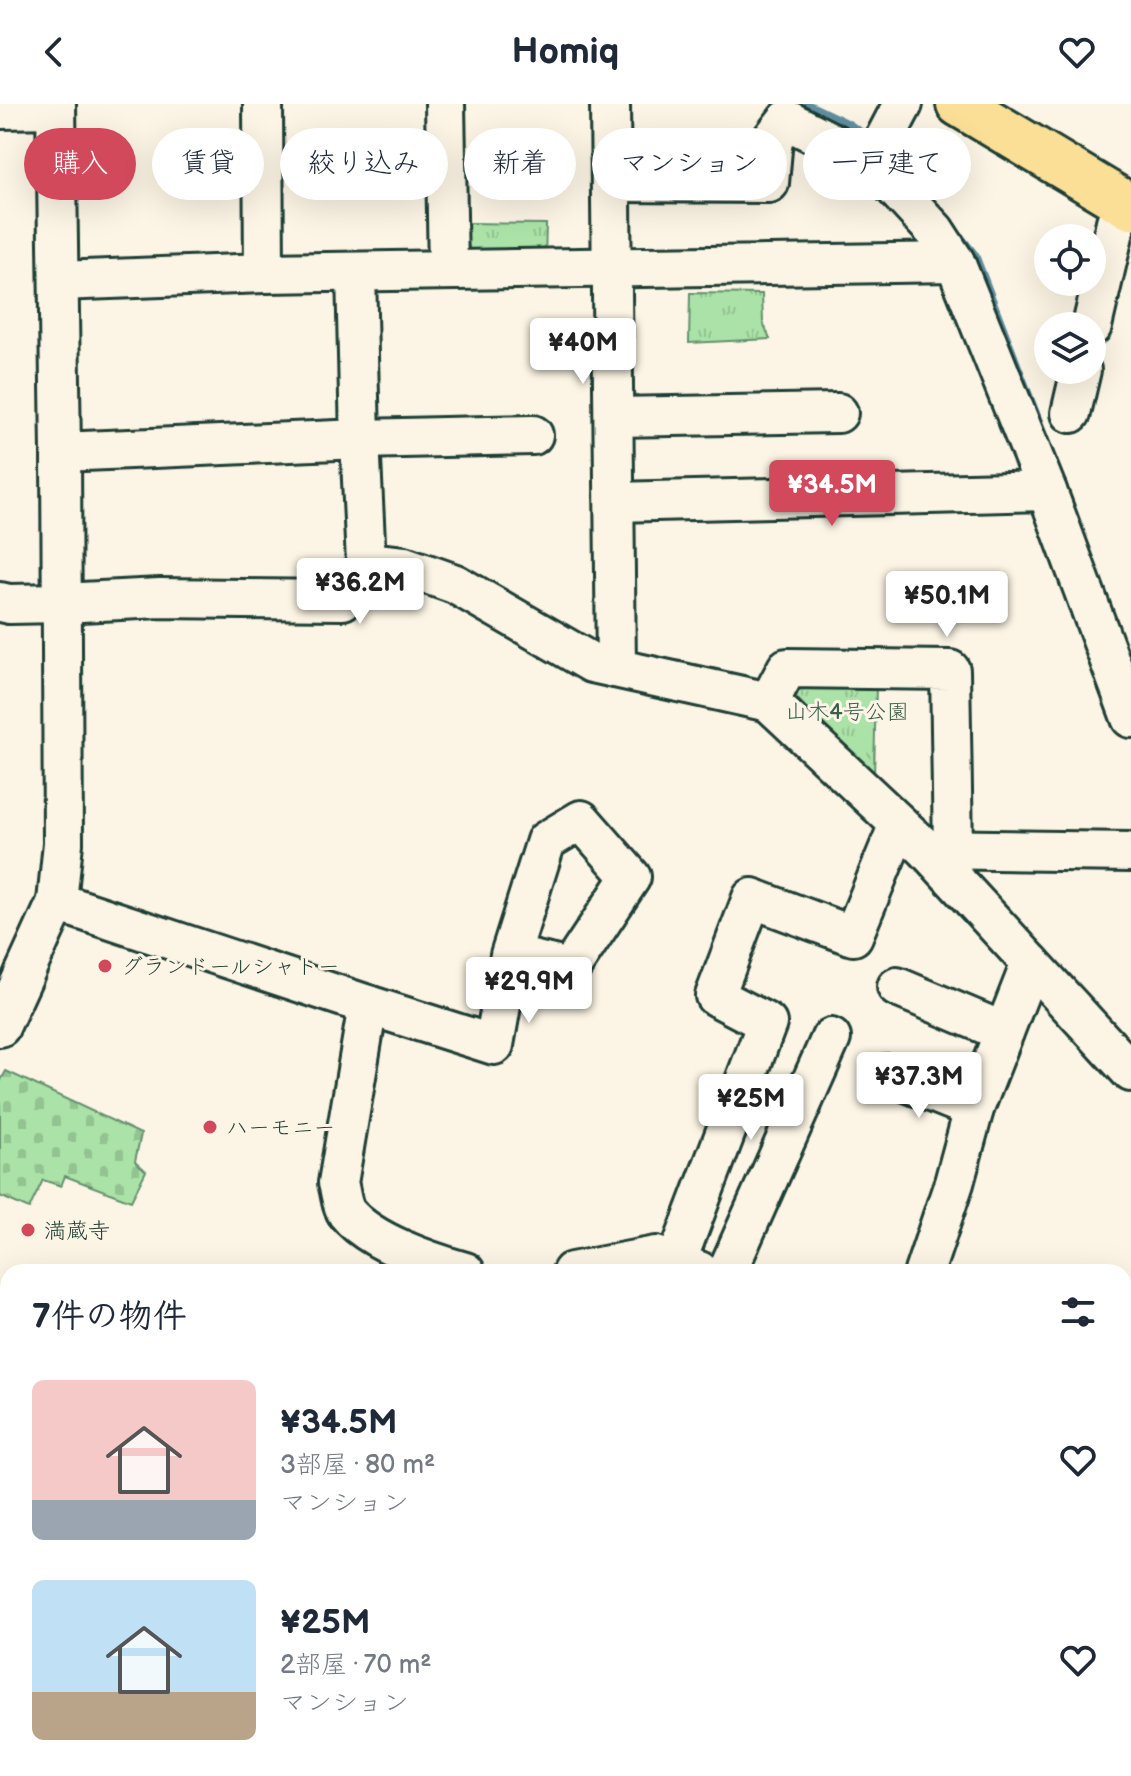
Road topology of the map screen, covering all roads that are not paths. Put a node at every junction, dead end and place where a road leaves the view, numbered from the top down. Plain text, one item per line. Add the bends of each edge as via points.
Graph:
1 (263, 104) edge
2 (445, 104) edge
3 (610, 104) edge
4 (959, 104) edge
5 (56, 106) edge
6 (0, 109) edge
7 (610, 128) edge
8 (781, 128) edge
9 (831, 128) edge
10 (611, 200) edge
11 (918, 200) edge
12 (1127, 205) edge
13 (955, 262) junction
14 (613, 267) junction
15 (448, 270) junction
16 (356, 272) junction
17 (264, 273) junction
18 (59, 281) junction
19 (1095, 312) edge
20 (1078, 384) edge
21 (838, 413) dead end
22 (1071, 413) dead end
23 (614, 417) junction
24 (533, 435) dead end
25 (360, 439) junction
26 (61, 452) junction
27 (1047, 491) junction
28 (615, 502) junction
29 (366, 562) junction
30 (0, 602) edge
31 (61, 603) junction
32 (616, 668) junction
33 (769, 702) junction
34 (1131, 718) edge
35 (899, 824) junction
36 (940, 849) junction
37 (1131, 852) edge
38 (57, 902) junction
39 (510, 955) dead end
40 (1031, 963) junction
41 (897, 987) dead end
42 (8, 989) edge
43 (368, 1005) junction
44 (0, 1027) edge
45 (1004, 1032) junction
46 (831, 1038) dead end
47 (1131, 1072) edge
48 (887, 1074) dead end
49 (974, 1109) junction
50 (439, 1264) edge
51 (614, 1264) edge
52 (678, 1264) edge
53 (690, 1264) edge
54 (731, 1264) edge
55 (927, 1264) edge

1 - 17 street
2 - 15 street
3 - 7 street
4 - 12 main road
5 - 6 street
5 - 18 street
8 - 9 street via 787,120
10 - 14 street
11 - 13 street
12 - 19 street via 1116,222
13 - 14 street
13 - 27 street
14 - 15 street
14 - 23 street
15 - 16 street
16 - 17 street
16 - 25 street
17 - 18 street
18 - 26 street
20 - 22 street
21 - 23 street
23 - 28 street
24 - 25 street
25 - 26 street
25 - 29 street
26 - 31 street
27 - 28 street
27 - 34 street
28 - 32 street
29 - 31 street via 359,582 343,600
29 - 32 street via 404,566 455,584 592,663
30 - 31 street
31 - 38 street via 63,843
32 - 33 street
33 - 35 street
33 - 36 street via 787,668 950,670
35 - 36 street
35 - 53 street via 853,936 752,898 715,996 767,1023
36 - 37 street
36 - 40 street
38 - 42 street
38 - 43 street
39 - 43 street via 494,1045
40 - 45 street
40 - 47 street
41 - 45 street
42 - 44 street
43 - 50 street via 338,1183 345,1210 374,1235
45 - 49 street
46 - 54 street
48 - 49 street
49 - 55 street
51 - 52 street via 656,1256

